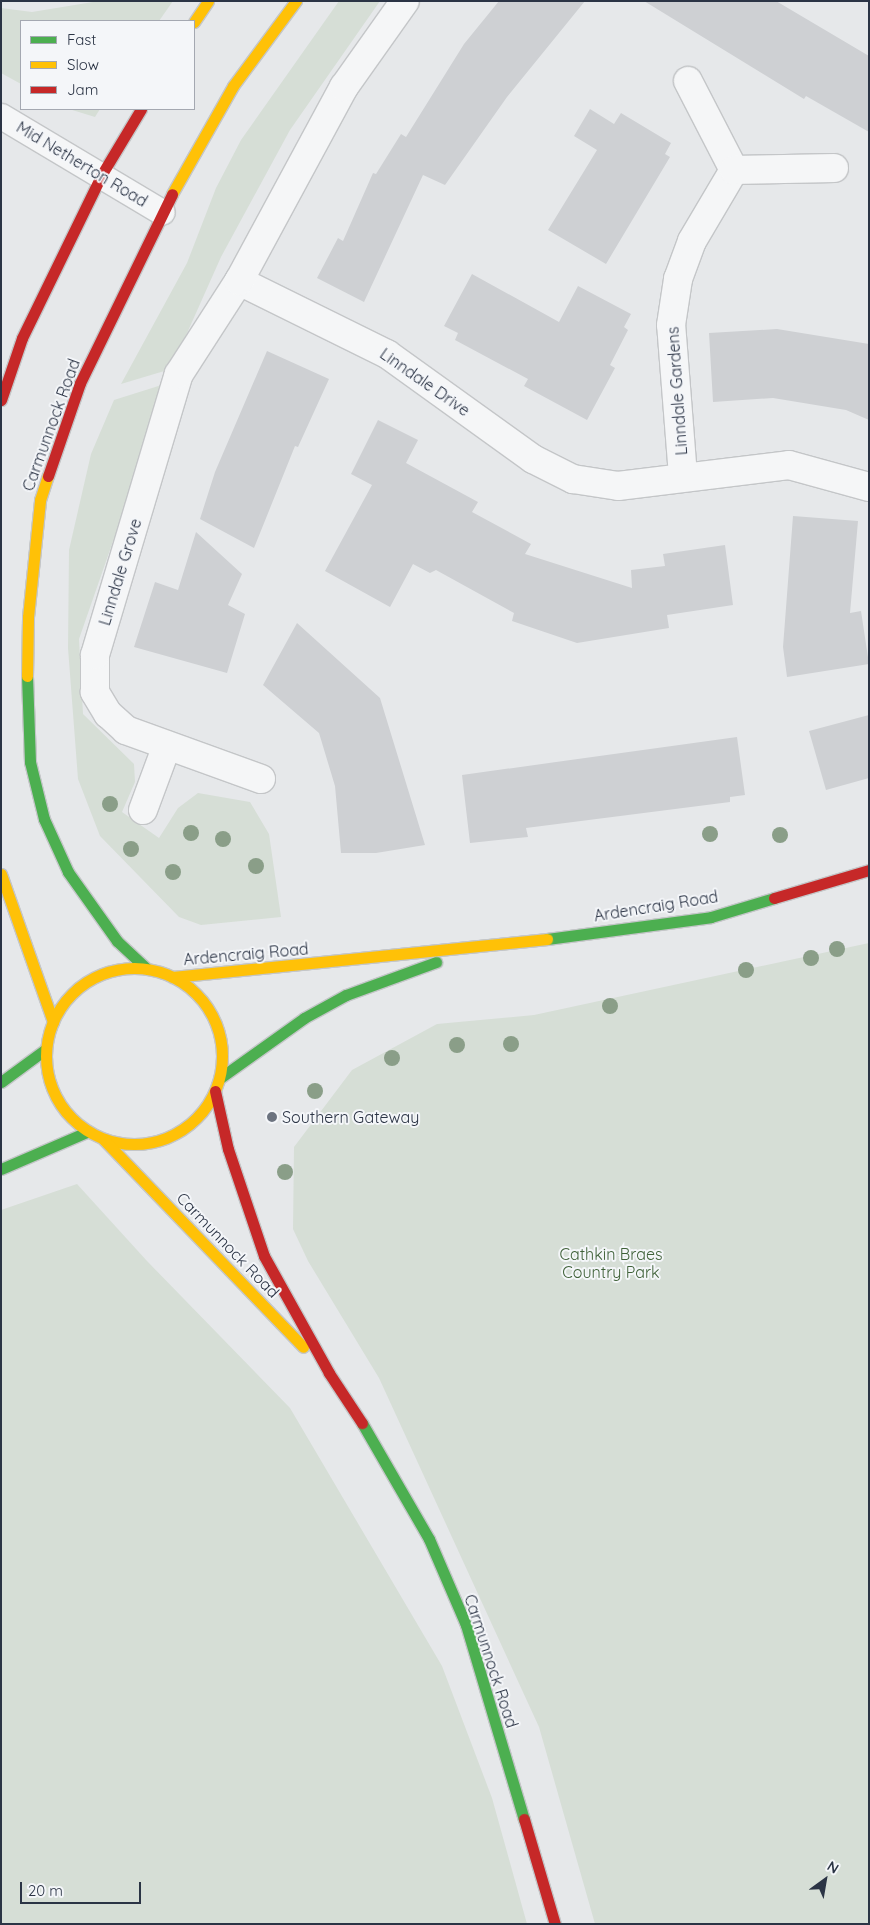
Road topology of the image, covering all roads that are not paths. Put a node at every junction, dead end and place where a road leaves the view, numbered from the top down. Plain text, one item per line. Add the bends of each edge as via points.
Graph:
1 (208, 1) edge
2 (296, 1) edge
3 (404, 1) edge
4 (195, 20) edge
5 (688, 81) dead end
6 (140, 110) edge
7 (1, 116) edge
8 (834, 168) dead end
9 (734, 170) junction
10 (102, 174) junction
11 (162, 212) junction
12 (239, 281) junction
13 (1, 400) edge
14 (683, 476) junction
15 (869, 487) edge
16 (167, 745) junction
17 (261, 779) dead end
18 (143, 810) dead end
19 (869, 870) edge
20 (1, 874) edge
21 (472, 949) junction
22 (146, 968) junction
23 (173, 977) junction
24 (52, 1022) junction
25 (46, 1049) junction
26 (220, 1078) junction
27 (1, 1082) edge
28 (214, 1091) junction
29 (87, 1132) junction
30 (104, 1140) junction
31 (1, 1169) edge
32 (329, 1373) junction
33 (555, 1924) edge

1 - 4 main road
2 - 11 main road, Carmunnock Road via 233,86
3 - 12 street via 344,87
5 - 9 street
6 - 10 main road
7 - 10 lane, Mid Netherton Road
8 - 9 street
9 - 14 street, Linndale Gardens via 692,241 678,280 671,325
10 - 11 lane, Mid Netherton Road
10 - 13 main road via 22,338
11 - 22 main road, Carmunnock Road via 80,383 40,500 28,617 26,696 30,762 44,819 68,872 117,940
12 - 14 street, Linndale Drive via 387,354 533,459 573,479 618,486
12 - 16 street, Linndale Grove via 179,374 95,655 95,692 108,714 126,730
14 - 15 street, Linndale Drive via 789,465
16 - 17 street, Linndale Grove
16 - 18 street
19 - 21 main road, Ardencraig Road via 711,917
20 - 24 main road
21 - 23 main road, Ardencraig Road
21 - 26 main road, Ardencraig Road via 346,995 304,1018
22 - 23 main road
22 - 24 main road via 117,970 90,979 68,997
23 - 26 main road via 198,995 215,1019 222,1049
24 - 25 main road
25 - 27 main road
25 - 29 main road via 48,1078 59,1104
26 - 28 main road
28 - 30 main road via 208,1106 187,1127 160,1141 132,1145
28 - 32 main road, Carmunnock Road via 228,1148 264,1256
29 - 30 main road
29 - 31 main road
30 - 32 main road, Carmunnock Road
32 - 33 main road, Carmunnock Road via 381,1451 416,1515 466,1625

